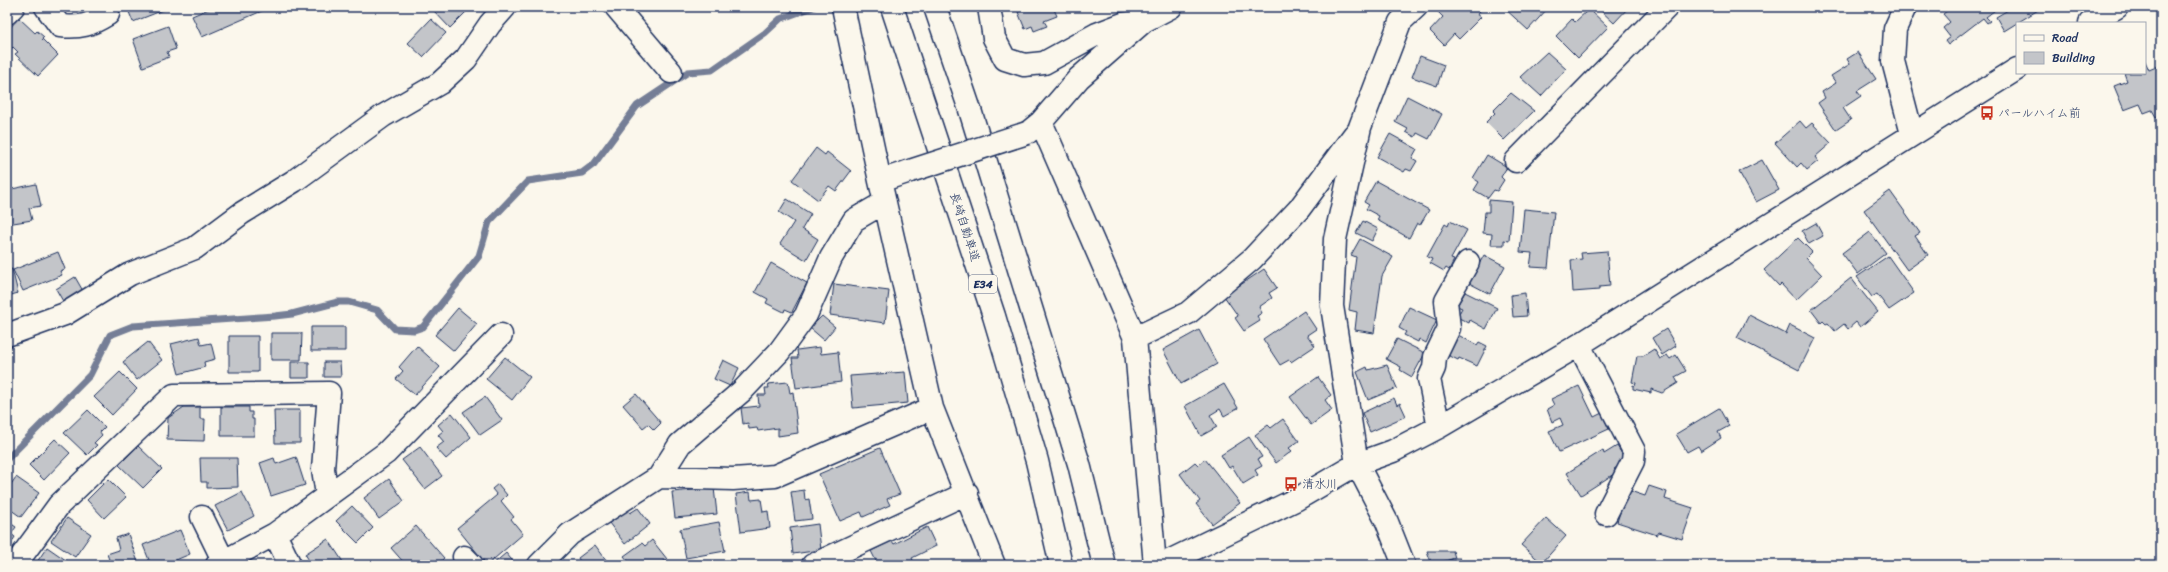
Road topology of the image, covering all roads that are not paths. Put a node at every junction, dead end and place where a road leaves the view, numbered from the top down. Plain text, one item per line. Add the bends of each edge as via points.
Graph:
1 (12, 7) edge
2 (46, 7) edge
3 (505, 7) edge
4 (616, 7) edge
5 (892, 7) edge
6 (935, 7) edge
7 (989, 7) edge
8 (1169, 7) edge
9 (1416, 7) edge
10 (1667, 7) edge
11 (1905, 7) edge
12 (2117, 7) edge
13 (844, 10) edge
14 (7, 13) edge
15 (108, 14) dead end
16 (1399, 15) edge
17 (1144, 21) junction
18 (2092, 22) edge
19 (2016, 70) edge
20 (671, 72) dead end
21 (1034, 128) junction
22 (1360, 128) junction
23 (1912, 134) junction
24 (1516, 161) dead end
25 (882, 191) junction
26 (1468, 262) dead end
27 (7, 335) edge
28 (500, 335) dead end
29 (1135, 338) junction
30 (1579, 345) junction
31 (932, 408) junction
32 (1439, 427) junction
33 (1357, 464) junction
34 (659, 477) junction
35 (967, 493) junction
36 (327, 495) junction
37 (1606, 514) dead end
38 (202, 517) dead end
39 (275, 534) junction
40 (221, 563) edge
41 (1164, 564) edge
42 (15, 565) edge
43 (290, 565) edge
44 (539, 565) edge
45 (813, 565) edge
46 (994, 565) edge
47 (1061, 565) edge
48 (1104, 565) edge
49 (1404, 565) edge

1 - 14 main road
2 - 15 main road via 60,26 76,27 91,24
3 - 27 main road via 466,59 440,83 383,116 294,181 242,213 195,248 130,274 65,314
4 - 20 main road
5 - 47 main road, 長崎自動車道 / E34 via 994,316 1037,461
6 - 48 main road via 970,110 1076,457
7 - 17 main road via 994,38 1005,58 1024,65 1044,63 1097,34 1123,24
8 - 17 main road
9 - 16 main road
10 - 24 main road
11 - 23 main road via 1895,29 1893,61
12 - 18 main road
13 - 25 main road
16 - 22 main road
17 - 21 main road via 1079,78
19 - 23 main road
21 - 25 main road, bridge via 910,171
21 - 29 main road
22 - 29 main road via 1300,209 1252,259 1188,313
22 - 33 main road via 1335,239 1332,306
23 - 30 main road
25 - 31 main road
25 - 34 main road via 854,220 831,258 806,315 779,352 742,391 680,444
26 - 32 main road via 1446,301 1448,328 1435,357 1429,379
28 - 36 main road via 386,453
29 - 41 main road
30 - 32 main road
30 - 37 main road via 1634,452 1633,461
31 - 34 main road via 776,476 733,479
31 - 35 main road
32 - 33 main road via 1393,451
33 - 41 main road via 1296,499
33 - 49 main road via 1387,522
34 - 44 main road via 570,534
35 - 45 main road
35 - 46 main road
36 - 39 main road
36 - 42 main road via 323,468 329,393 174,394 59,505
38 - 40 main road
39 - 40 main road
39 - 43 main road

